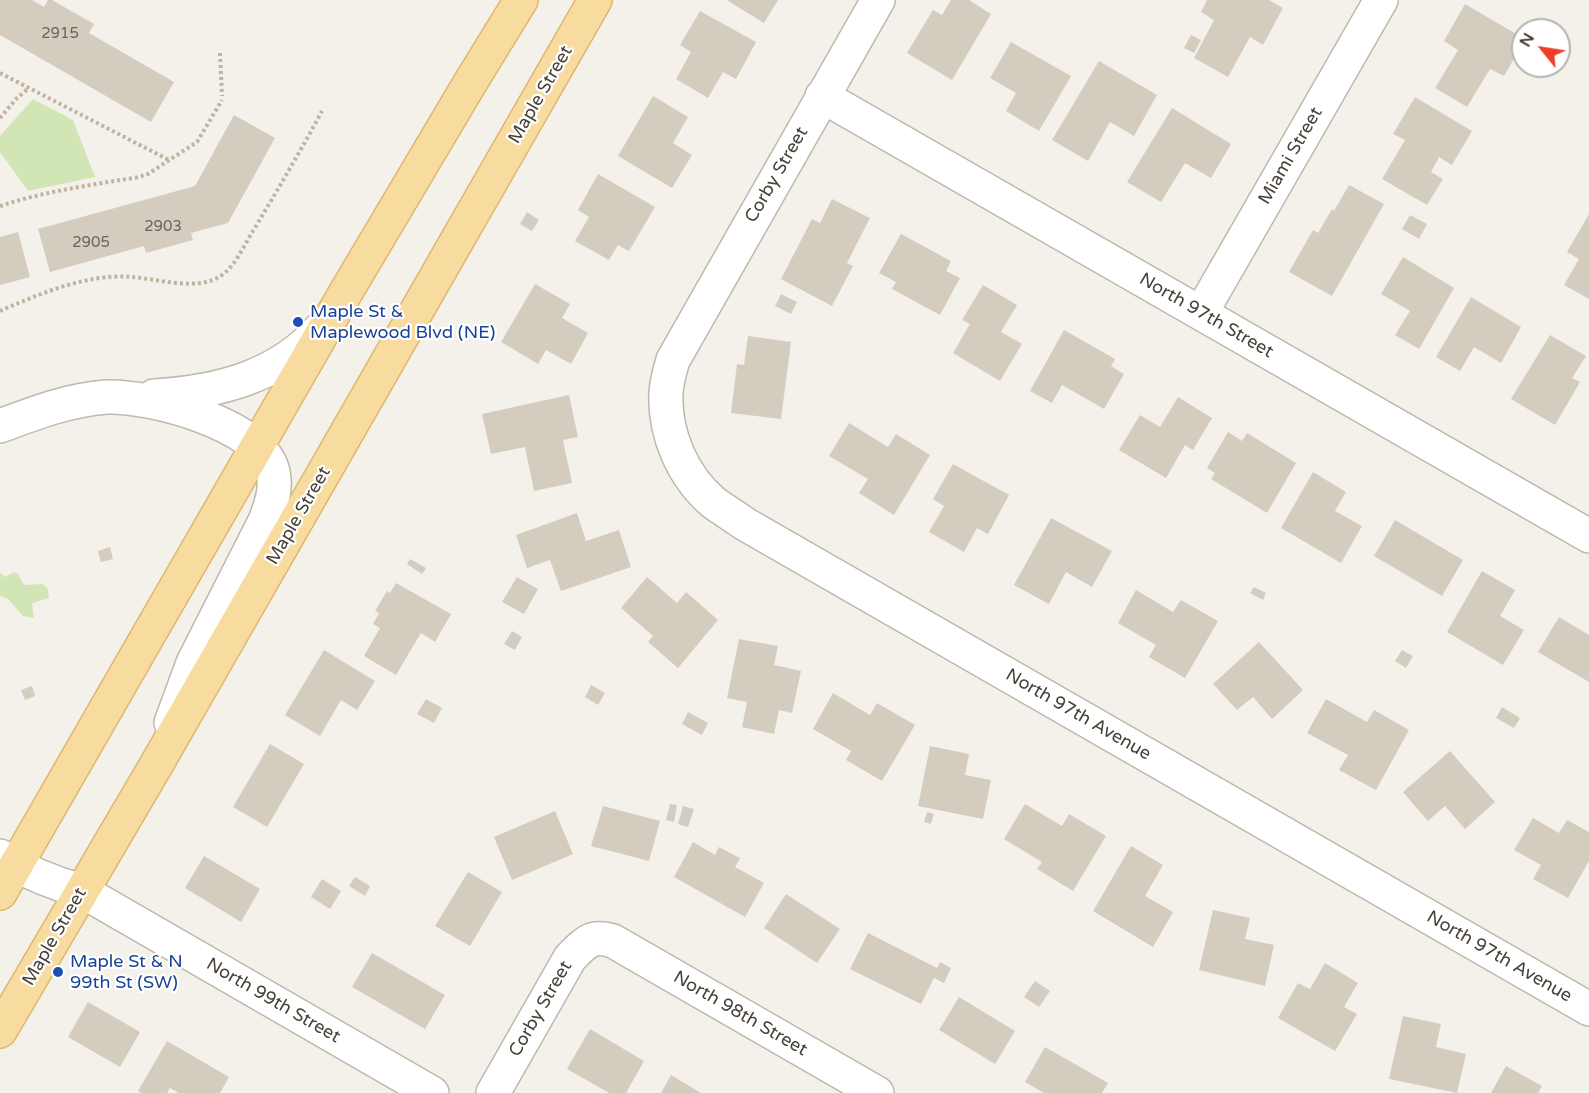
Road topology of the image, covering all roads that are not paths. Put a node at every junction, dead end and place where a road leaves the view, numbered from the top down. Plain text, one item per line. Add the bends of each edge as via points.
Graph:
1 (521, 0) edge
2 (595, 0) edge
3 (878, 0) edge
4 (1381, 0) edge
5 (822, 96) junction
6 (343, 297) junction
7 (1201, 312) junction
8 (677, 351) joint
9 (131, 397) junction
10 (7, 425) edge
11 (257, 447) junction
12 (1586, 526) edge
13 (155, 767) junction
14 (5, 871) edge
15 (82, 891) junction
16 (601, 937) joint
17 (1589, 1009) edge
18 (0, 1031) edge
19 (432, 1093) edge
20 (493, 1093) edge
21 (877, 1093) edge

1 - 6 main road
2 - 13 main road, Maple Street
3 - 5 street, Corby Street
4 - 7 street, Miami Street
5 - 7 street, North 97th Street
5 - 8 street, Corby Street
6 - 9 street via 303,346 271,368 202,391
6 - 11 main road
7 - 12 street, North 97th Street
8 - 17 street, North 97th Avenue via 666,391 667,418 676,451 692,479 714,502 755,530
9 - 10 street via 74,402
9 - 11 street via 218,422
11 - 13 street via 273,472 270,508 193,663
11 - 14 main road
13 - 15 main road, Maple Street
14 - 15 street, North 99th Street
15 - 18 main road, Maple Street
15 - 19 street, North 99th Street
16 - 20 street, Corby Street via 586,942 570,958
16 - 21 street, North 98th Street

